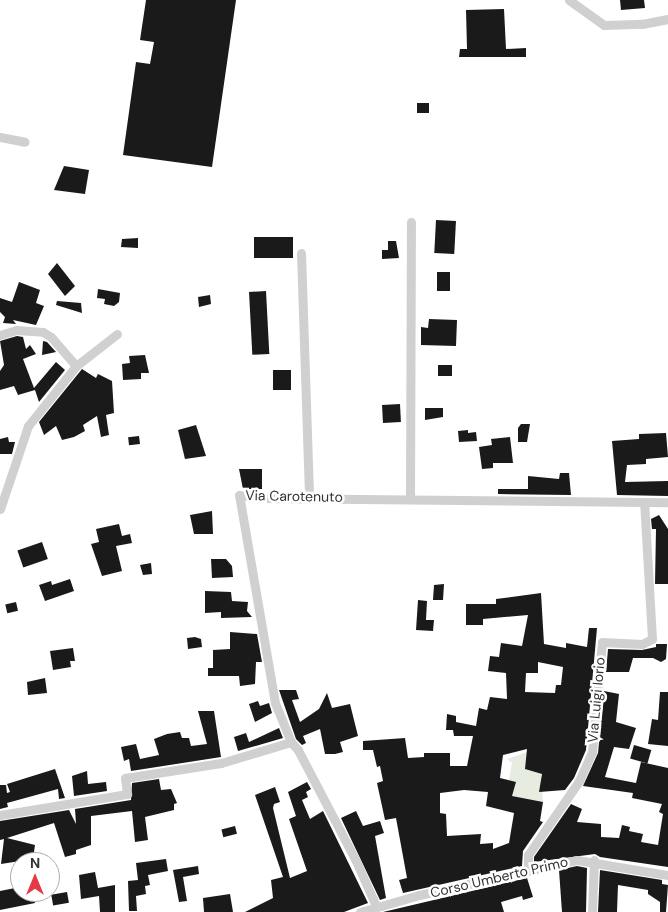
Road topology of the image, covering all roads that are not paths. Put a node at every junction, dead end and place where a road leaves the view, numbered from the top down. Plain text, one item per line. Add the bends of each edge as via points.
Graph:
1 (569, 0) edge
2 (668, 19) edge
3 (0, 137) edge
4 (25, 142) dead end
5 (411, 222) dead end
6 (301, 253) dead end
7 (117, 334) dead end
8 (0, 335) edge
9 (76, 366) junction
10 (309, 497) junction
11 (410, 498) junction
12 (644, 502) junction
13 (668, 502) edge
14 (0, 509) edge
15 (290, 742) junction
16 (0, 815) edge
17 (594, 860) junction
18 (528, 869) junction
19 (668, 875) edge
20 (376, 906) junction
21 (360, 912) edge
22 (592, 912) edge

1 - 2 street via 604,25 642,24
3 - 4 street
5 - 11 street
6 - 10 street
7 - 9 street
8 - 9 street via 16,330 42,332 51,337
9 - 14 street via 28,426
10 - 11 street, Via Carotenuto
10 - 15 street, Via Carotenuto via 239,495 272,689
11 - 12 street, Via Carotenuto
12 - 13 street, Via Carotenuto
12 - 18 street, Via Luigi Iorio via 652,640 642,644 602,642 592,752 579,781 528,855
15 - 16 street via 221,763 125,778 127,794
15 - 20 street, Via Carotenuto via 298,750 356,860
17 - 18 street, Corso Umberto Primo
17 - 19 street, Corso Umberto Primo
17 - 22 street
18 - 20 street, Corso Umberto Primo
20 - 21 street, Corso Umberto Primo

